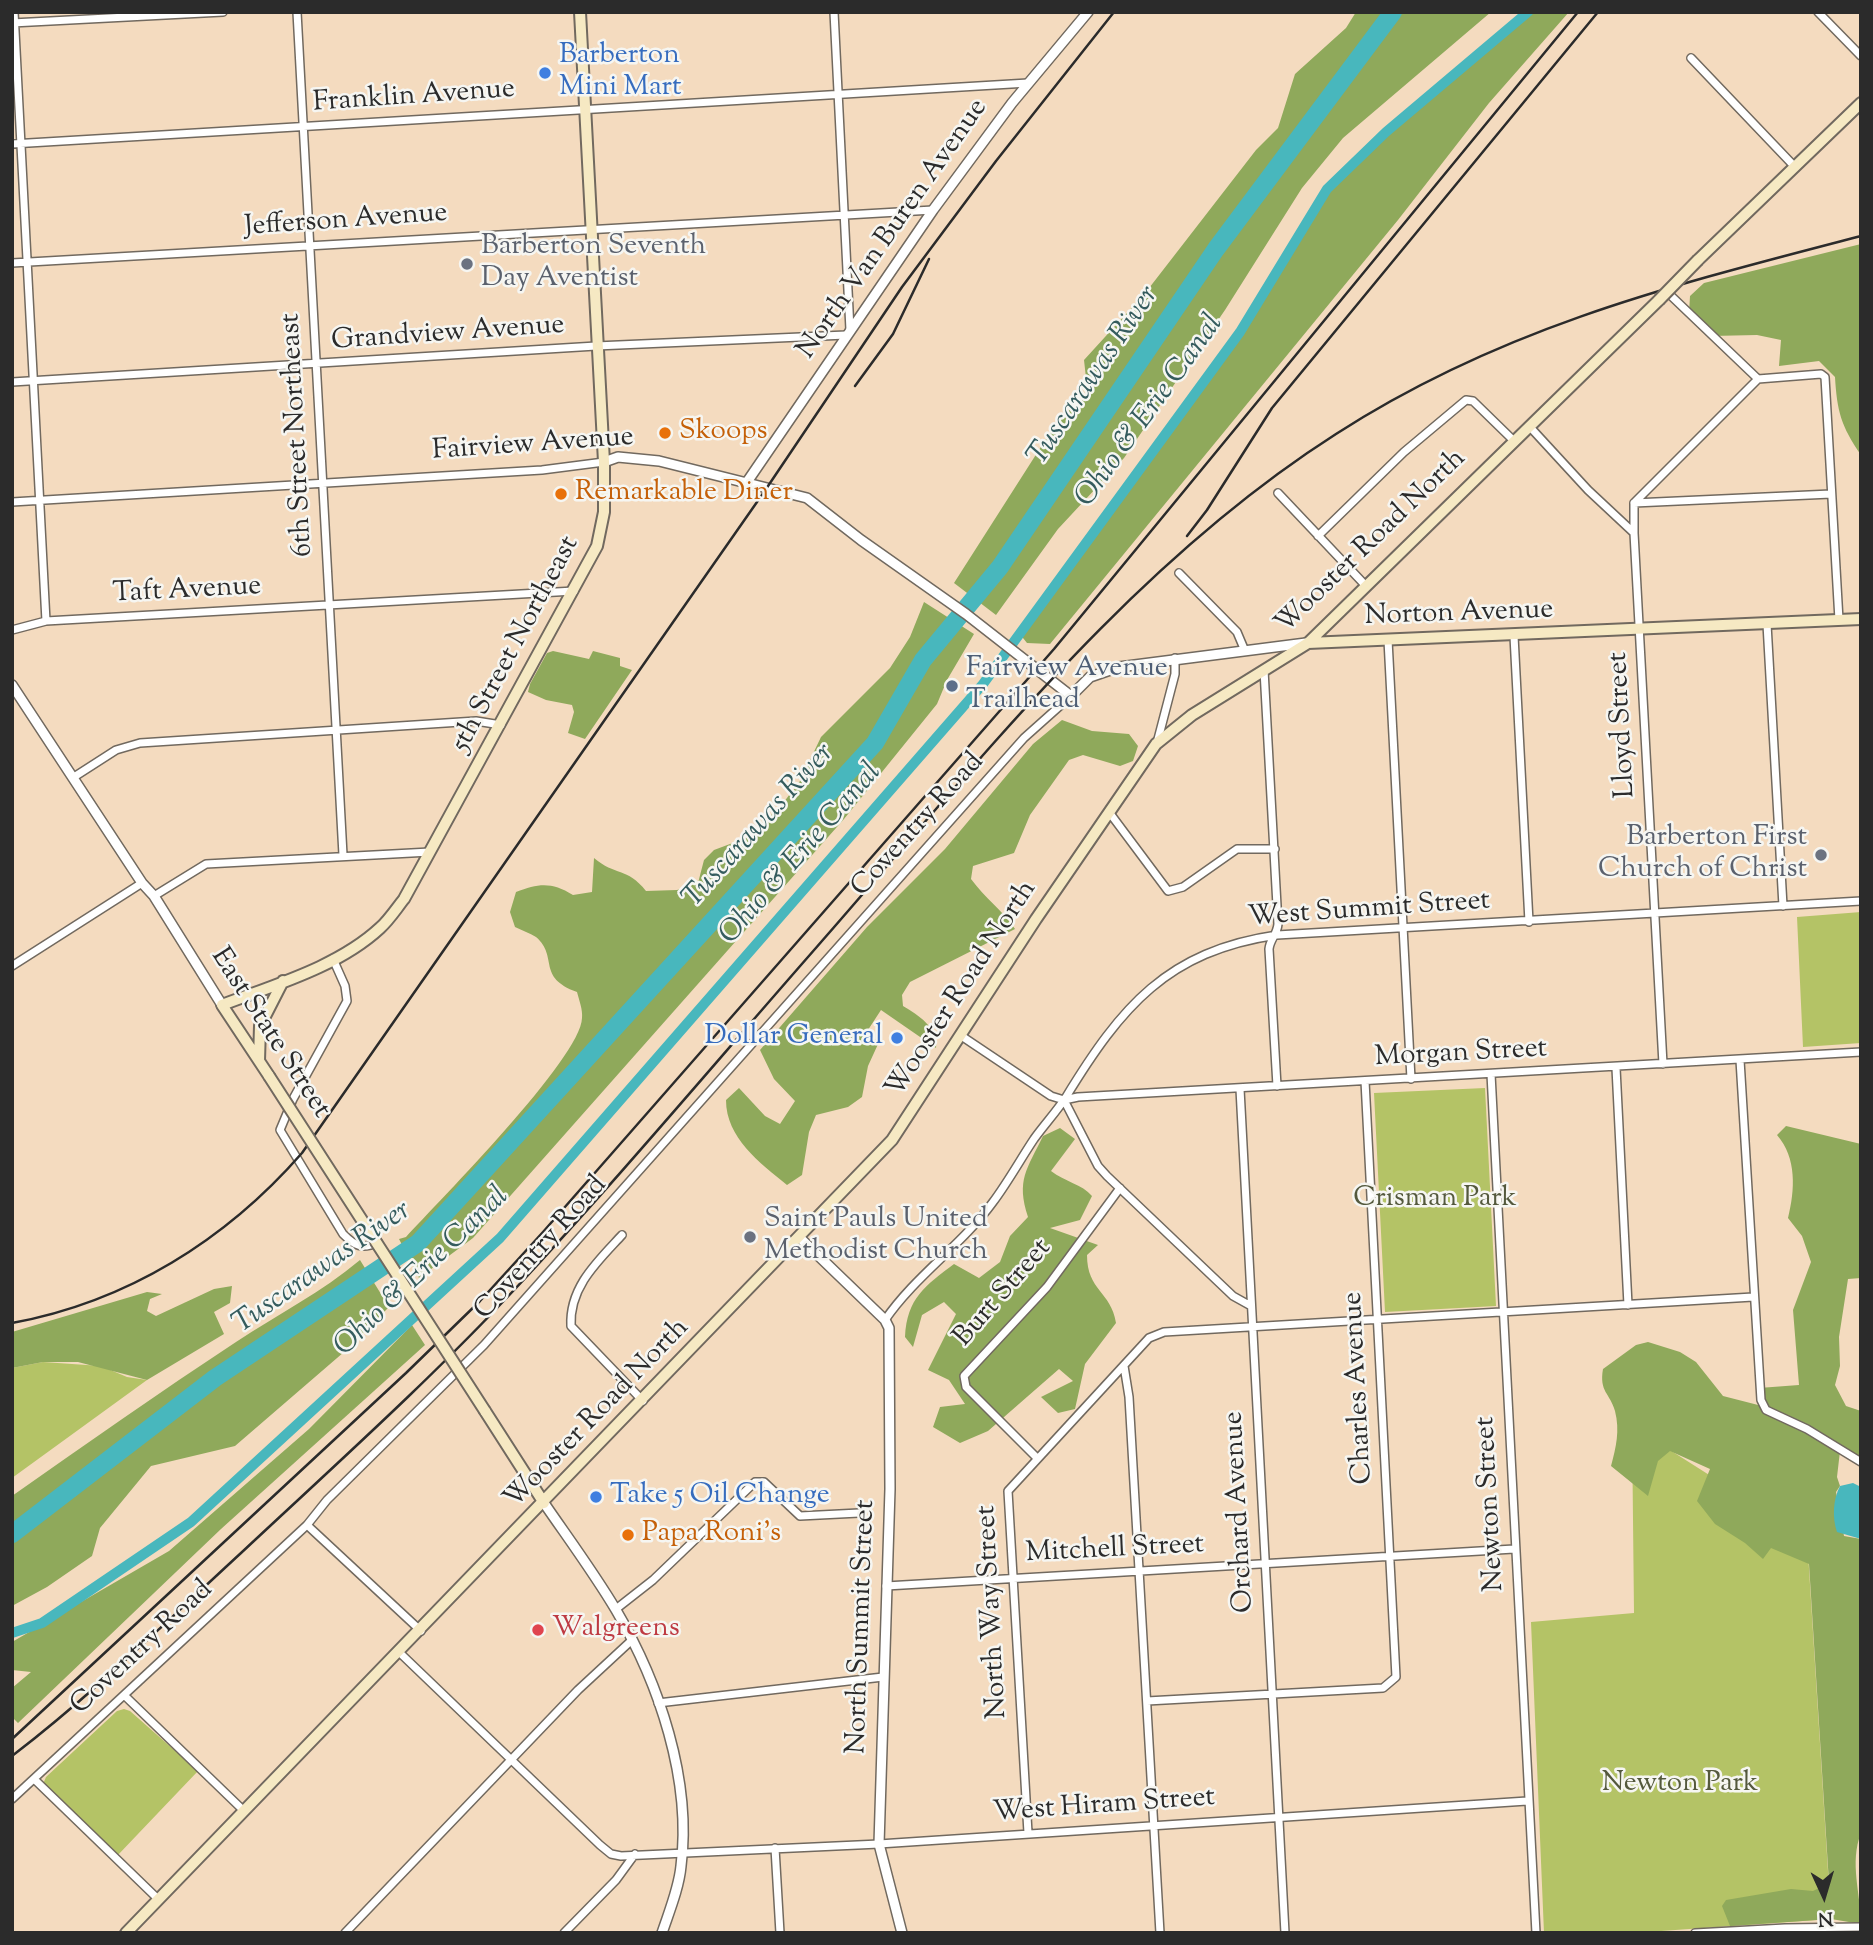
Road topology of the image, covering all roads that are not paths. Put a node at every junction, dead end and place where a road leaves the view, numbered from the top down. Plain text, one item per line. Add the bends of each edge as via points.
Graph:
1 (14, 12) edge
2 (223, 12) edge
3 (297, 12) edge
4 (580, 12) edge
5 (834, 12) edge
6 (1088, 12) edge
7 (1818, 12) edge
8 (14, 23) edge
9 (1861, 56) edge
10 (1691, 58) dead end
11 (1028, 83) junction
12 (838, 95) junction
13 (1861, 103) edge
14 (584, 109) junction
15 (303, 126) junction
16 (17, 144) edge
17 (1796, 167) junction
18 (933, 210) junction
19 (845, 214) junction
20 (591, 228) junction
21 (310, 246) junction
22 (27, 262) junction
23 (12, 263) edge
24 (1666, 296) junction
25 (848, 332) junction
26 (596, 346) junction
27 (316, 365) junction
28 (1758, 379) junction
29 (33, 381) junction
30 (12, 382) edge
31 (1530, 426) junction
32 (1513, 440) junction
33 (604, 462) junction
34 (747, 482) junction
35 (323, 484) junction
36 (1278, 493) dead end
37 (1831, 494) junction
38 (39, 501) junction
39 (12, 502) edge
40 (1634, 503) junction
41 (1634, 533) junction
42 (1318, 536) junction
43 (1178, 573) dead end
44 (1366, 586) junction
45 (575, 591) junction
46 (329, 604) junction
47 (1861, 619) edge
48 (1839, 620) junction
49 (46, 621) junction
50 (1767, 624) junction
51 (12, 630) edge
52 (1639, 631) junction
53 (1514, 636) junction
54 (1388, 640) junction
55 (1308, 643) junction
56 (1245, 650) junction
57 (1175, 659) junction
58 (1264, 670) junction
59 (12, 685) edge
60 (1071, 696) junction
61 (501, 725) junction
62 (336, 730) junction
63 (1156, 744) junction
64 (74, 777) junction
65 (1109, 812) junction
66 (1275, 849) junction
67 (430, 852) junction
68 (343, 855) junction
69 (142, 883) junction
70 (154, 896) junction
71 (1861, 901) edge
72 (1783, 906) junction
73 (1655, 913) junction
74 (1529, 922) junction
75 (1404, 927) junction
76 (1277, 935) junction
77 (333, 959) junction
78 (13, 964) edge
79 (283, 981) junction
80 (222, 1005) junction
81 (960, 1035) junction
82 (1861, 1052) edge
83 (1740, 1060) junction
84 (260, 1063) junction
85 (1663, 1064) junction
86 (1616, 1068) junction
87 (1491, 1074) junction
88 (1411, 1079) junction
89 (1365, 1081) junction
90 (1277, 1086) junction
91 (1240, 1088) junction
92 (1064, 1100) junction
93 (1120, 1188) junction
94 (622, 1235) dead end
95 (799, 1237) junction
96 (381, 1241) dead end
97 (1753, 1297) junction
98 (1628, 1305) junction
99 (1251, 1306) junction
100 (1502, 1312) junction
101 (1377, 1318) junction
102 (885, 1320) junction
103 (1252, 1326) junction
104 (1124, 1366) junction
105 (643, 1401) junction
106 (1036, 1458) junction
107 (1861, 1462) edge
108 (544, 1503) junction
109 (859, 1513) dead end
110 (307, 1525) junction
111 (1514, 1549) junction
112 (1390, 1556) junction
113 (1265, 1563) junction
114 (1139, 1571) junction
115 (1013, 1578) junction
116 (886, 1586) junction
117 (616, 1609) junction
118 (421, 1631) junction
119 (632, 1640) junction
120 (400, 1653) junction
121 (883, 1677) junction
122 (1272, 1693) junction
123 (125, 1696) junction
124 (1147, 1701) junction
125 (658, 1703) junction
126 (513, 1759) junction
127 (34, 1779) junction
128 (12, 1799) edge
129 (1527, 1801) junction
130 (244, 1811) junction
131 (1279, 1815) junction
132 (1153, 1824) junction
133 (1028, 1833) junction
134 (879, 1844) junction
135 (775, 1848) junction
136 (682, 1851) junction
137 (635, 1853) junction
138 (158, 1899) junction
139 (1861, 1927) edge
140 (1787, 1931) edge
141 (126, 1933) edge
142 (345, 1933) edge
143 (564, 1933) edge
144 (662, 1933) edge
145 (780, 1933) edge
146 (902, 1933) edge
147 (1160, 1933) edge
148 (1284, 1933) edge
149 (1536, 1933) edge
150 (1695, 1933) edge

1 - 8 street
2 - 8 street
3 - 15 street, 6th Street Northeast
4 - 14 main road, 5th Street Northeast
5 - 12 street
6 - 11 street, North Van Buren Avenue
7 - 9 street
8 - 16 street
10 - 17 street
11 - 12 street, Franklin Avenue
11 - 18 street, North Van Buren Avenue
12 - 14 street, Franklin Avenue
12 - 19 street
13 - 17 main road, Wooster Road North
14 - 15 street, Franklin Avenue
14 - 20 main road, 5th Street Northeast
15 - 16 street, Franklin Avenue
15 - 21 street, 6th Street Northeast
16 - 22 street
17 - 24 main road, Wooster Road North, bridge
18 - 19 street, Jefferson Avenue
18 - 25 street, North Van Buren Avenue
19 - 20 street, Jefferson Avenue
19 - 25 street
20 - 21 street, Jefferson Avenue
20 - 26 main road, 5th Street Northeast
21 - 22 street, Jefferson Avenue
21 - 27 street, 6th Street Northeast
22 - 23 street, Jefferson Avenue
22 - 29 street
24 - 28 street
24 - 31 main road, Wooster Road North
25 - 26 street, Grandview Avenue
25 - 34 street, North Van Buren Avenue
26 - 27 street, Grandview Avenue
26 - 33 main road, 5th Street Northeast
27 - 29 street, Grandview Avenue
27 - 35 street, 6th Street Northeast
28 - 37 street via 1825,377
28 - 40 street
29 - 30 street, Grandview Avenue
29 - 38 street
31 - 32 main road, Wooster Road North
31 - 41 street via 1588,491
32 - 42 street via 1466,400 1404,452
32 - 44 main road, Wooster Road North
33 - 34 street, Fairview Avenue via 618,457 644,459
33 - 35 street, Fairview Avenue
33 - 45 main road, 5th Street Northeast via 602,527
34 - 60 street, Fairview Avenue via 807,498
35 - 38 street, Fairview Avenue
35 - 46 street, 6th Street Northeast
36 - 42 street
37 - 40 street
37 - 48 street
38 - 39 street, Fairview Avenue
38 - 49 street
40 - 41 street, Lloyd Street
41 - 52 street, Lloyd Street
42 - 44 street
43 - 56 street via 1237,632
44 - 55 main road, Wooster Road North
45 - 46 street, Taft Avenue
45 - 61 main road, 5th Street Northeast
46 - 49 street, Taft Avenue
46 - 62 street, 6th Street Northeast
47 - 48 main road, Norton Avenue
48 - 50 main road, Norton Avenue
49 - 51 street, Taft Avenue
50 - 52 main road, Norton Avenue
50 - 72 street
52 - 53 main road, Norton Avenue
52 - 73 street, Lloyd Street
53 - 54 main road, Norton Avenue
53 - 74 street
54 - 55 main road, Norton Avenue
54 - 75 street
55 - 56 street, Norton Avenue
55 - 58 main road, Wooster Road North
56 - 57 street, Norton Avenue
57 - 60 street, Norton Avenue via 1102,671
57 - 63 street
58 - 63 main road, Wooster Road North via 1192,715
58 - 66 street
59 - 64 street, East State Street
60 - 110 street, Coventry Road via 1016,748 484,1345
61 - 62 street via 476,721
61 - 67 main road, 5th Street Northeast
62 - 64 street via 140,743 116,750
62 - 68 street, 6th Street Northeast
63 - 65 main road, Wooster Road North
64 - 69 street, East State Street
65 - 66 street via 1168,891 1182,887 1237,849
65 - 81 main road, Wooster Road North
66 - 76 street
67 - 68 street
67 - 77 main road, 5th Street Northeast via 386,922
68 - 70 street via 206,864
69 - 70 street, East State Street
69 - 78 street
70 - 80 street, East State Street
71 - 72 street, West Summit Street
72 - 73 street, West Summit Street
73 - 74 street, West Summit Street
73 - 85 street, Lloyd Street
74 - 75 street, West Summit Street
75 - 76 street, West Summit Street
75 - 88 street
76 - 90 street via 1269,949
76 - 92 street, West Summit Street via 1222,946 1164,978 1112,1027
77 - 79 main road, 5th Street Northeast
77 - 96 street via 346,1001 280,1130 343,1234 362,1247
79 - 80 main road, 5th Street Northeast
79 - 84 main road via 260,1026
80 - 84 main road, East State Street
81 - 92 street
81 - 95 main road, Wooster Road North via 892,1140
82 - 83 street, Morgan Street
83 - 85 street, Morgan Street
83 - 97 street
84 - 108 main road, East State Street, bridge
85 - 86 street, Morgan Street
86 - 87 street, Morgan Street
86 - 98 street
87 - 88 street, Morgan Street
87 - 100 street, Newton Street
88 - 89 street, Morgan Street
89 - 90 street, Morgan Street
89 - 101 street, Charles Avenue
90 - 91 street, Morgan Street
91 - 92 street, Morgan Street
91 - 99 street, Orchard Avenue
92 - 93 street via 1098,1166
92 - 102 street, West Summit Street via 984,1214
93 - 99 street via 1233,1296
93 - 106 street, Burt Street via 1047,1287 964,1376 965,1387
94 - 105 street via 584,1279 575,1298 571,1326
95 - 102 street
95 - 105 main road, Wooster Road North
97 - 98 street, North Way Street
97 - 107 street via 1763,1406
98 - 100 street, North Way Street
99 - 103 street, Orchard Avenue
100 - 101 street, North Way Street
100 - 111 street, Newton Street
101 - 103 street, North Way Street
101 - 112 street, Charles Avenue
102 - 116 street, North Summit Street via 890,1339 891,1433
103 - 104 street, North Way Street via 1155,1334
103 - 113 street, Orchard Avenue
104 - 106 street, North Way Street
104 - 114 street
105 - 108 main road, Wooster Road North
106 - 115 street, North Way Street via 1008,1491
108 - 117 street
108 - 118 main road, Wooster Road North
109 - 117 street via 800,1516 764,1482 755,1482 653,1580
110 - 118 street
110 - 123 street, Coventry Road
111 - 112 street, Mitchell Street
111 - 129 street, Newton Street
112 - 113 street, Mitchell Street
112 - 122 street, Charles Avenue via 1394,1681 1386,1687
113 - 114 street, Mitchell Street
113 - 122 street, Orchard Avenue
114 - 115 street, Mitchell Street
114 - 124 street
115 - 116 street, Mitchell Street
115 - 133 street, North Way Street
116 - 121 street, North Summit Street
117 - 119 street
118 - 120 main road, Wooster Road North
119 - 125 street
119 - 126 street
120 - 126 street, West Hiram Street
120 - 130 main road, Wooster Road North
121 - 125 street
121 - 134 street, North Summit Street
122 - 124 street
122 - 131 street, Orchard Avenue
123 - 127 street, Coventry Road
123 - 130 street
124 - 132 street
125 - 136 street via 681,1795
126 - 137 street, West Hiram Street via 611,1854
126 - 142 street
127 - 128 street, Coventry Road
127 - 138 street
129 - 131 street, West Hiram Street
129 - 149 street, Newton Street
130 - 138 main road, Wooster Road North
131 - 132 street, West Hiram Street
131 - 148 street, Orchard Avenue
132 - 133 street, West Hiram Street
132 - 147 street
133 - 134 street, West Hiram Street
134 - 135 street, West Hiram Street
134 - 146 street, North Summit Street
135 - 136 street, West Hiram Street
135 - 145 street
136 - 137 street, West Hiram Street
136 - 144 street
137 - 143 street via 616,1880
138 - 141 main road, Wooster Road North
139 - 140 street
140 - 150 street

